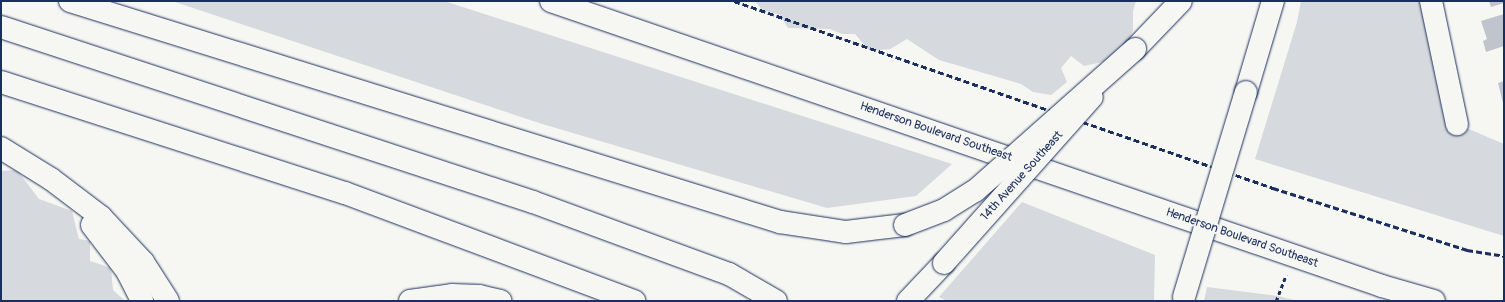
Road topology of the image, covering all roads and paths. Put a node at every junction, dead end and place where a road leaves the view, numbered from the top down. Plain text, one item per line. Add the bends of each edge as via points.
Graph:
1 (70, 1) edge
2 (551, 1) edge
3 (1181, 1) edge
4 (1273, 1) edge
5 (1432, 1) edge
6 (1, 27) edge
7 (1135, 48) junction
8 (1, 82) edge
9 (1457, 124) dead end
10 (1, 148) edge
11 (51, 179) junction
12 (1293, 256) junction
13 (1184, 299) edge
14 (909, 300) edge
15 (142, 301) edge
16 (168, 301) edge
17 (410, 301) edge
18 (500, 301) edge
19 (634, 301) edge
20 (776, 301) edge
21 (1276, 301) edge
22 (1434, 301) edge

1 - 7 main road, bridge via 780,222 846,232 905,225 944,210 975,191
2 - 12 main road, Henderson Boulevard Southeast
3 - 7 main road
4 - 13 main road, bridge
5 - 9 main road
6 - 20 main road via 533,202 728,274
7 - 14 main road, 14th Avenue Southeast, bridge
8 - 19 main road via 345,193
10 - 11 main road
11 - 15 main road via 111,248 127,271
11 - 16 main road via 101,217 123,238
12 - 21 path
12 - 22 main road, Henderson Boulevard Southeast
17 - 18 main road via 452,295 480,296

